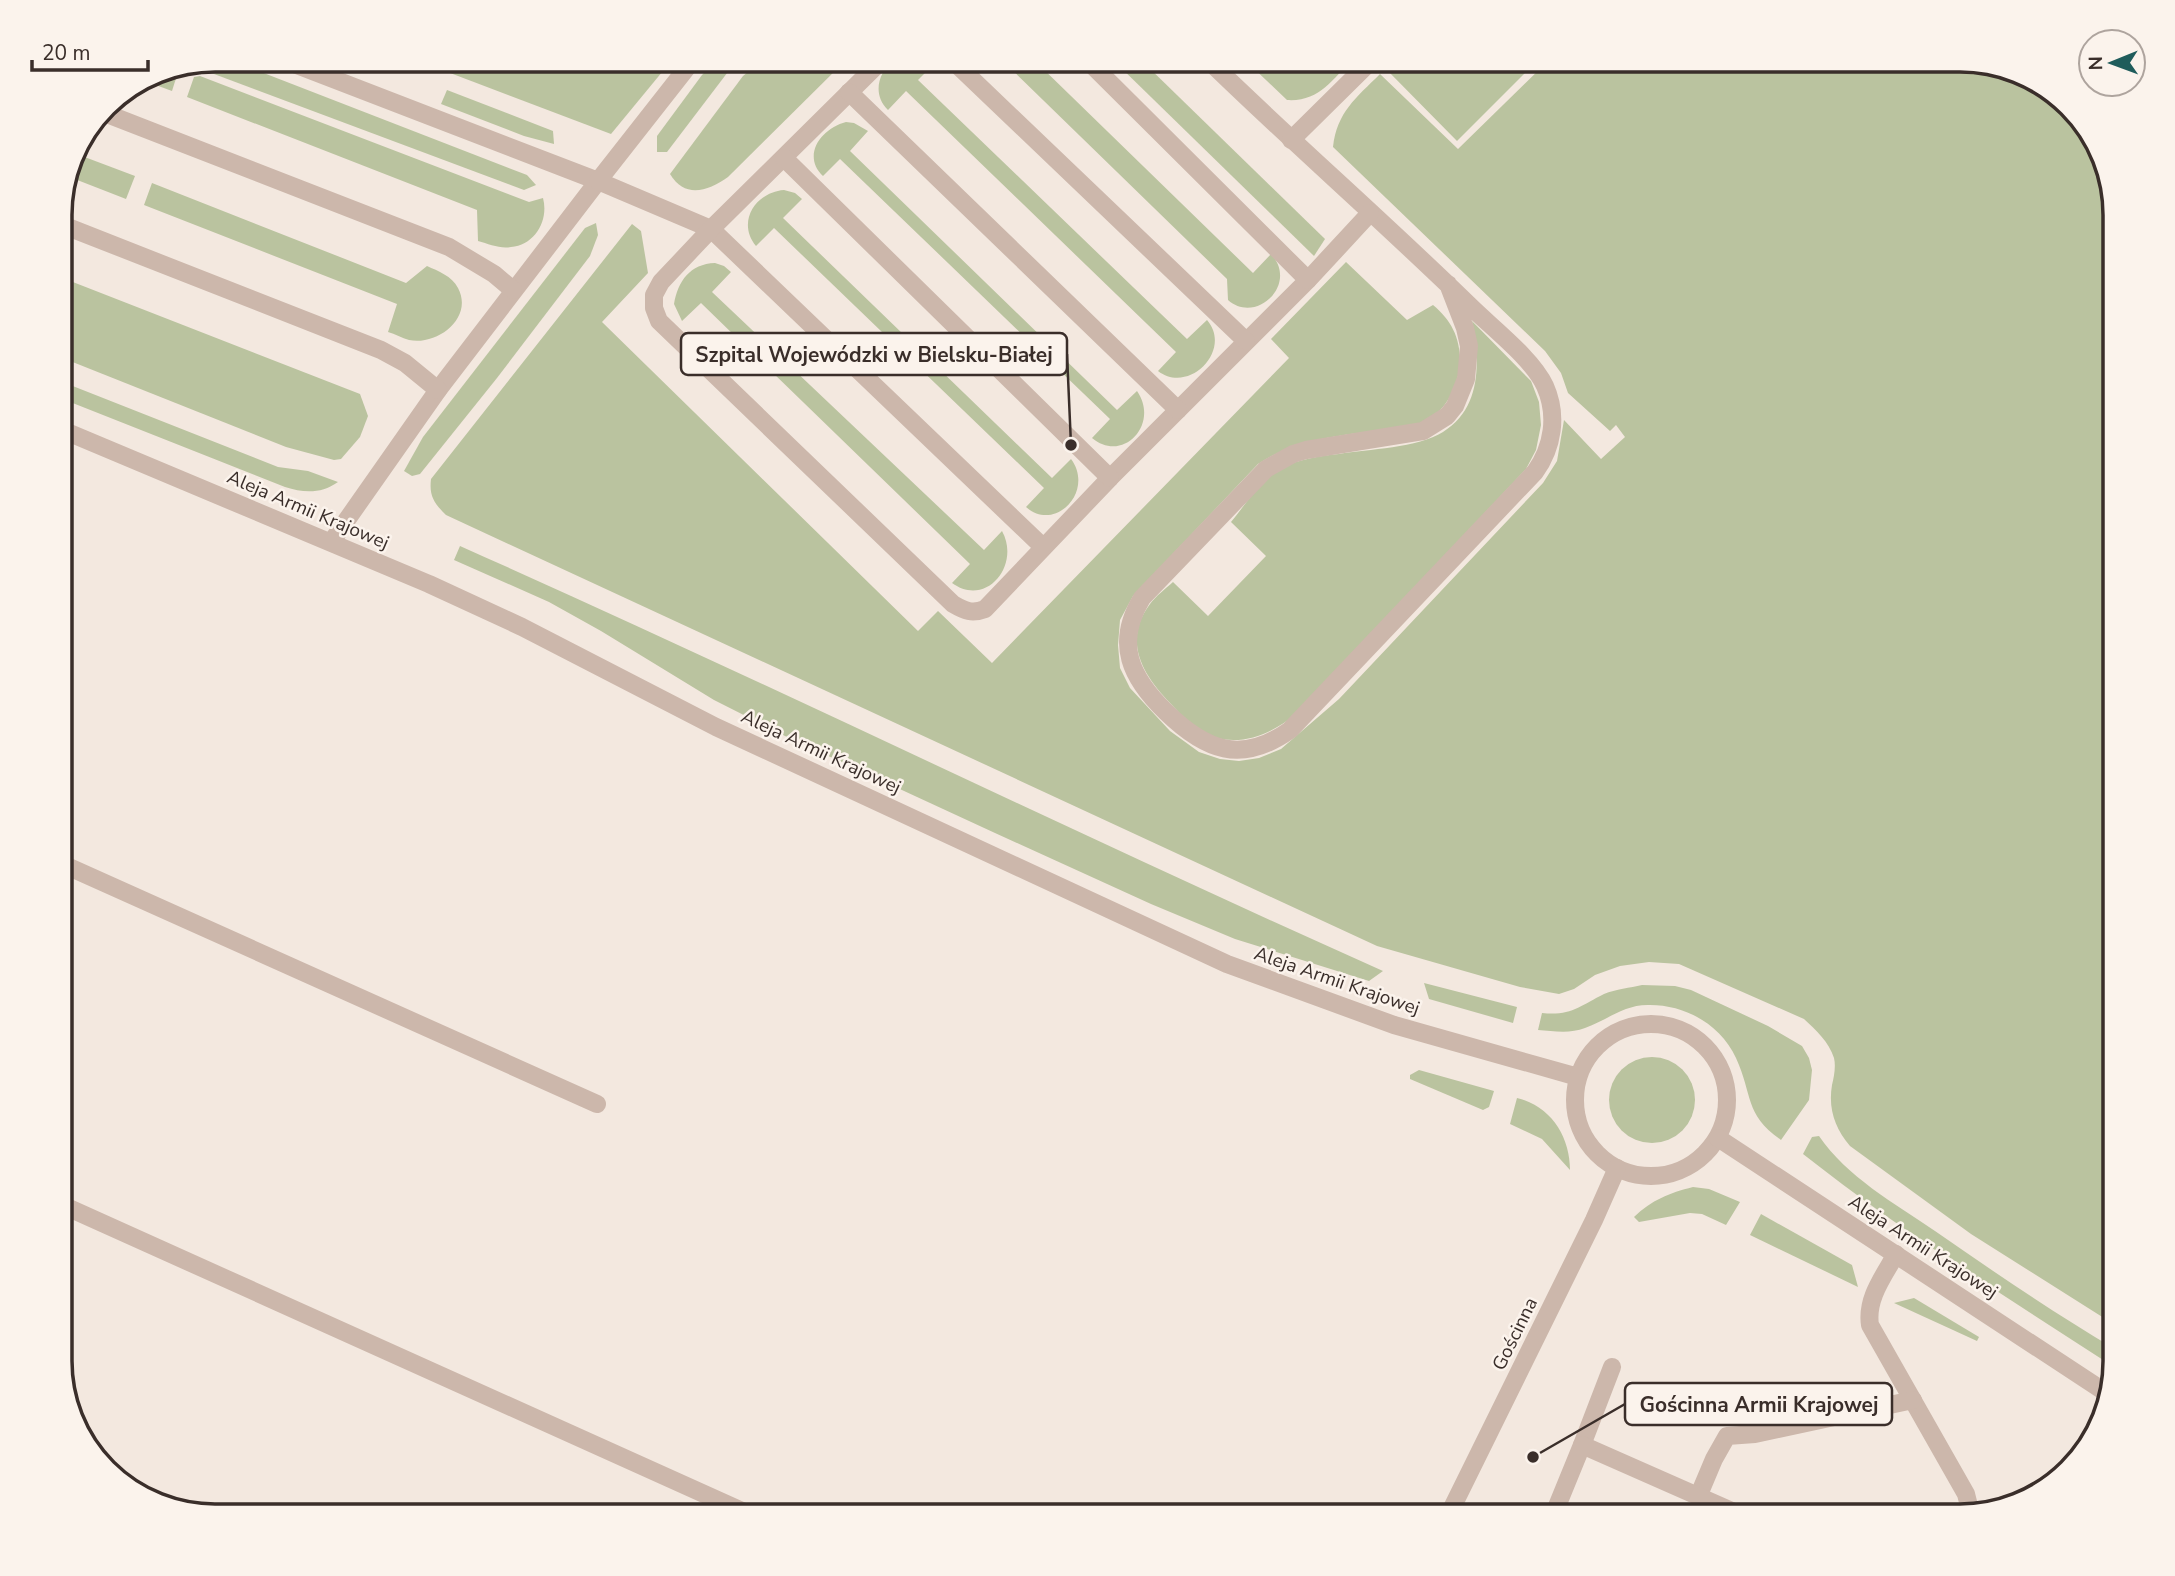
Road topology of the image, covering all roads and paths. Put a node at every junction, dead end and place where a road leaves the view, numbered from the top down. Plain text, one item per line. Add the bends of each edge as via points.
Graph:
1 (315, 72) edge
2 (684, 72) edge
3 (870, 72) edge
4 (965, 72) edge
5 (1099, 72) edge
6 (1220, 72) edge
7 (1360, 72) edge
8 (849, 92) junction
9 (112, 116) edge
10 (1291, 141) junction
11 (784, 158) junction
12 (598, 181) junction
13 (1370, 213) junction
14 (72, 229) edge
15 (711, 229) junction
16 (1308, 280) junction
17 (1448, 284) junction
18 (513, 290) junction
19 (1246, 341) junction
20 (438, 390) junction
21 (1178, 410) junction
22 (72, 434) edge
23 (1110, 478) junction
24 (332, 541) junction
25 (1043, 547) junction
26 (72, 868) edge
27 (1578, 1077) junction
28 (597, 1104) dead end
29 (1718, 1138) junction
30 (1618, 1168) junction
31 (72, 1209) edge
32 (1896, 1254) junction
33 (1612, 1367) dead end
34 (2100, 1389) edge
35 (1913, 1400) junction
36 (1582, 1445) junction
37 (1698, 1497) junction
38 (724, 1504) edge
39 (1454, 1504) edge
40 (1558, 1504) edge
41 (1714, 1504) edge
42 (1968, 1504) edge

1 - 12 street
2 - 12 street
3 - 8 street
4 - 19 street
5 - 16 street
6 - 10 street
7 - 10 street
8 - 11 street
8 - 21 street
9 - 18 street via 449,247
10 - 13 street
11 - 15 street
11 - 23 street
12 - 15 street
12 - 18 street
13 - 16 street
13 - 17 street
14 - 20 street via 381,350
15 - 25 street
15 - 25 street via 661,282 654,295 659,321 943,595 965,611 985,609
16 - 19 street
17 - 17 street via 1469,346 1466,379 1447,415 1423,430 1306,450 1278,461 1135,610 1128,655 1140,684 1202,742 1247,749 1290,730 1544,460 1553,414 1545,386 1536,370
18 - 20 street
19 - 21 street
20 - 24 street
21 - 23 street
22 - 24 street, Aleja Armii Krajowej
23 - 25 street
24 - 27 street, Aleja Armii Krajowej via 522,627 716,727 1227,964 1394,1025
26 - 28 street
27 - 29 street via 1605,1039 1625,1028 1671,1026 1692,1035 1710,1051 1722,1071 1726,1116
27 - 30 street via 1575,1098 1586,1140
29 - 30 street via 1691,1166 1674,1173 1654,1177
29 - 32 street, Aleja Armii Krajowej
30 - 39 street, Gościnna
31 - 38 street
32 - 34 street, Aleja Armii Krajowej
32 - 35 street via 1868,1312 1870,1325
33 - 36 street
35 - 37 street via 1727,1436
35 - 42 street
36 - 37 street
36 - 40 street
37 - 41 street

